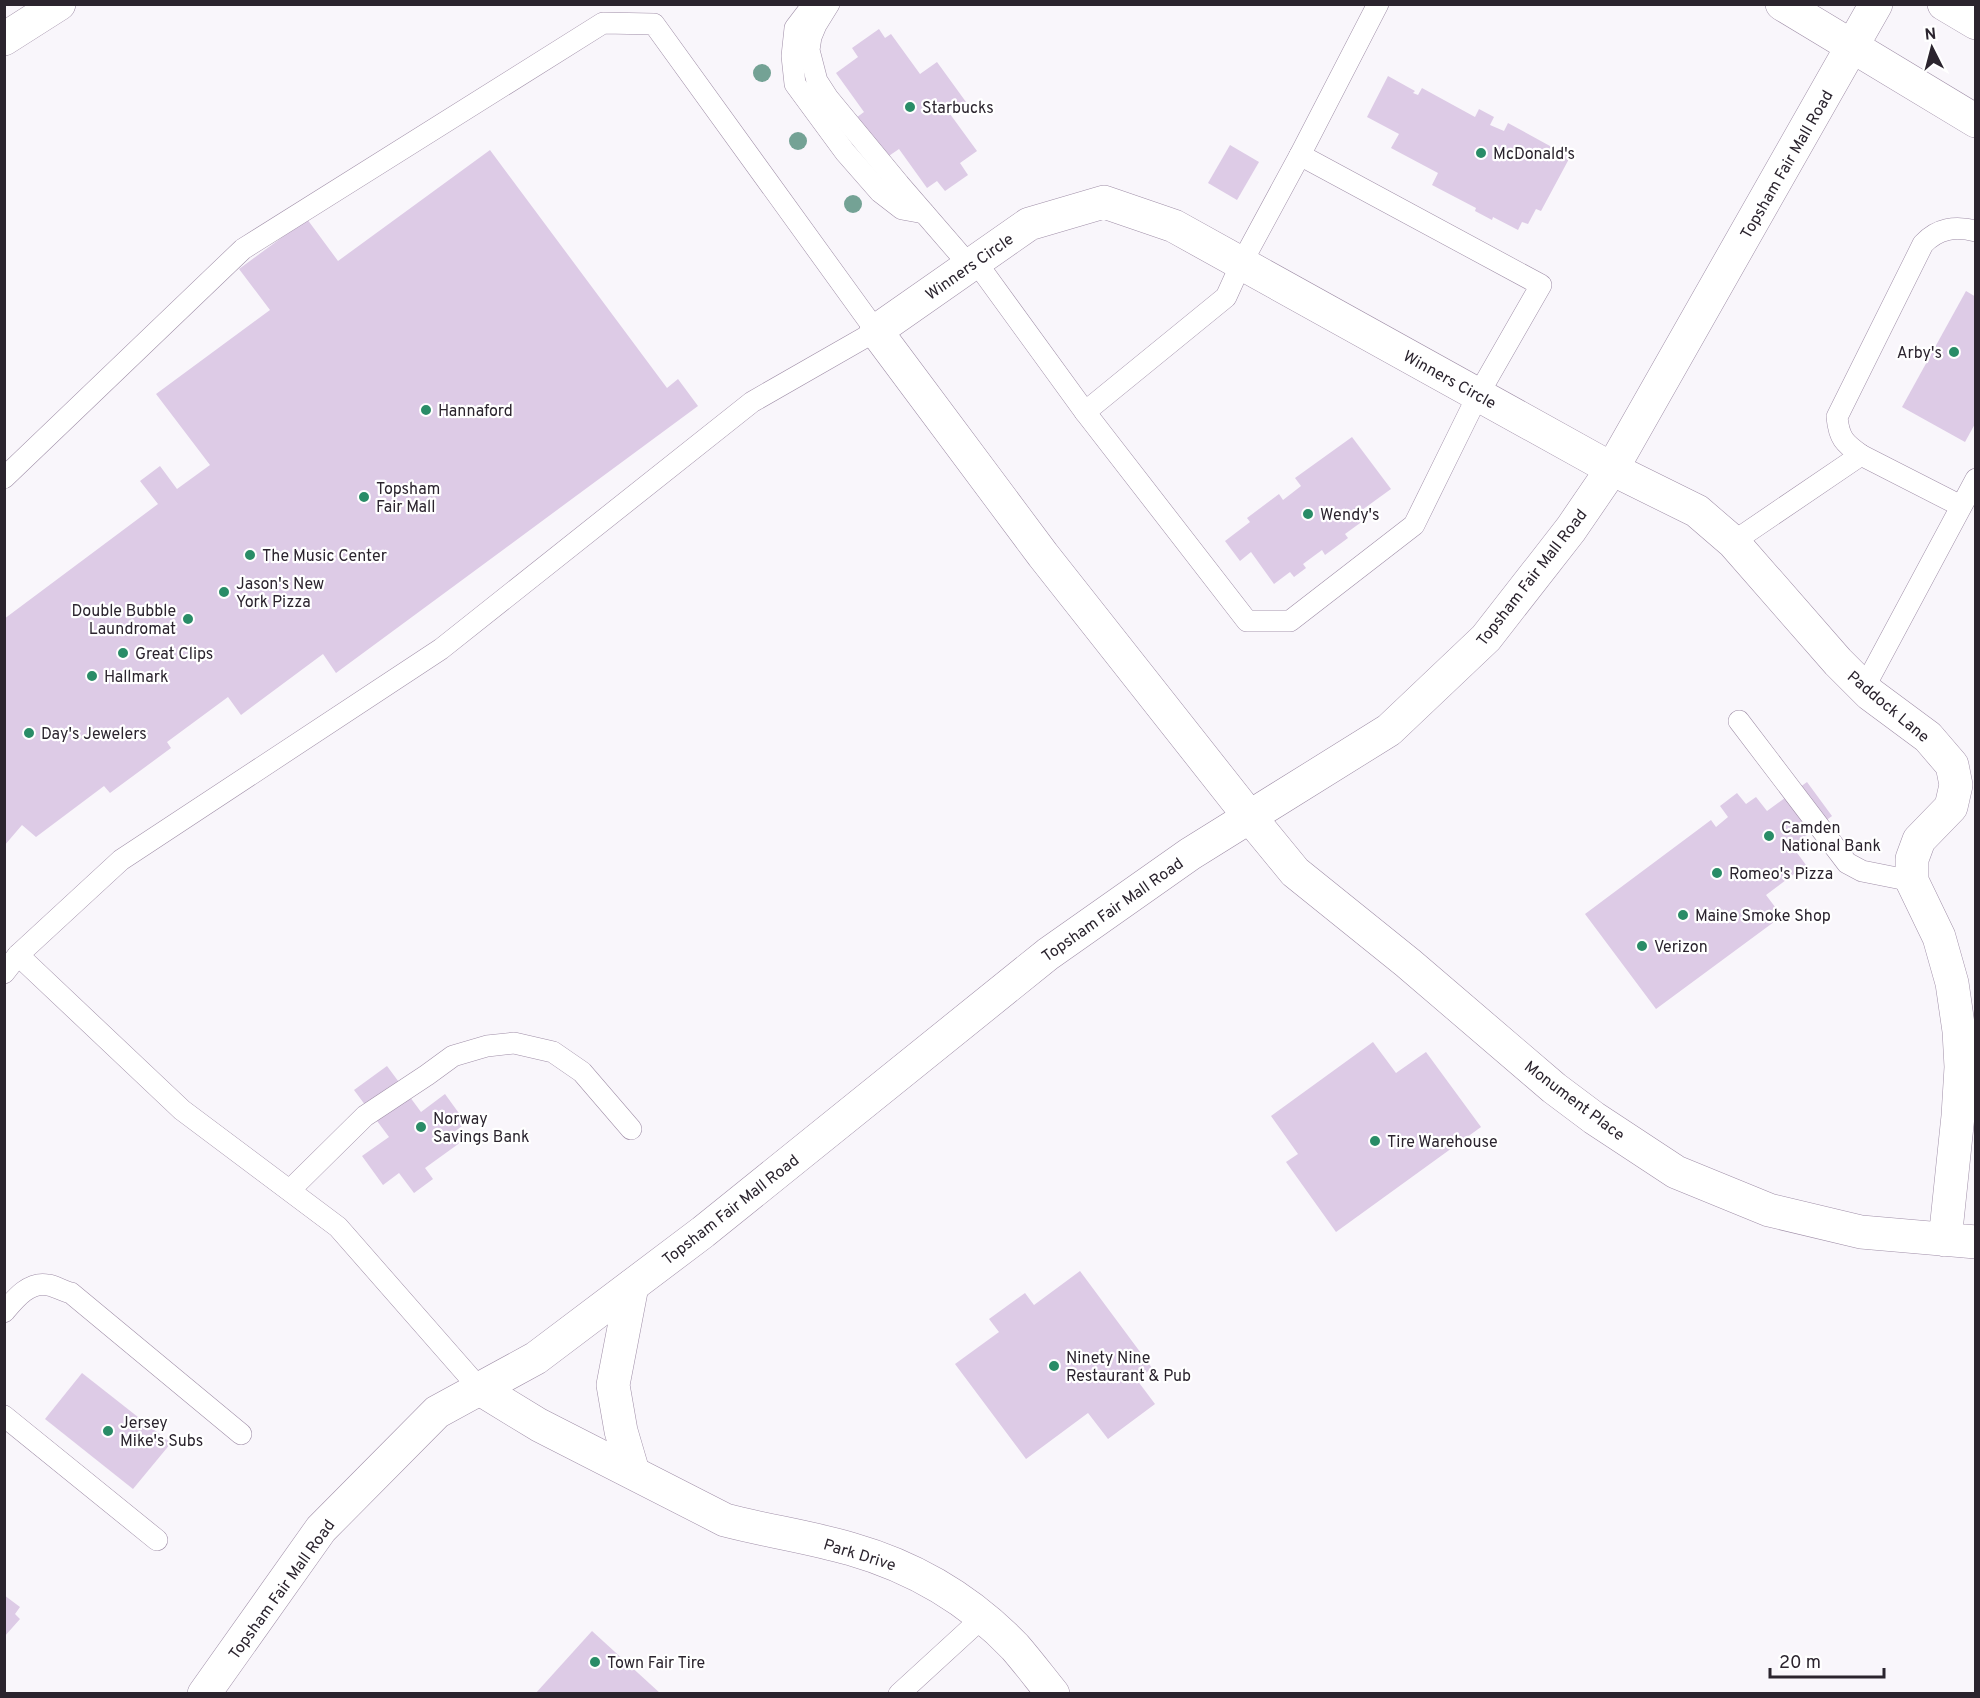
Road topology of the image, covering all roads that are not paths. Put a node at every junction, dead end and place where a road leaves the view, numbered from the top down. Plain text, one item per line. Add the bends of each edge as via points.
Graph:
1 (59, 4) edge
2 (824, 4) edge
3 (829, 4) edge
4 (1378, 4) edge
5 (1782, 4) edge
6 (1876, 4) edge
7 (1944, 4) edge
8 (1976, 23) edge
9 (4, 39) edge
10 (1852, 46) junction
11 (1976, 121) edge
12 (1300, 155) junction
13 (924, 213) junction
14 (1976, 231) edge
15 (973, 264) junction
16 (1241, 264) junction
17 (876, 331) junction
18 (1478, 395) junction
19 (1085, 412) junction
20 (1861, 455) junction
21 (1612, 469) junction
22 (4, 478) edge
23 (1976, 479) edge
24 (1961, 506) junction
25 (1733, 542) junction
26 (1864, 688) junction
27 (1739, 721) dead end
28 (1249, 816) junction
29 (1912, 881) junction
30 (18, 955) junction
31 (4, 972) edge
32 (631, 1129) dead end
33 (290, 1190) junction
34 (1960, 1241) edge
35 (632, 1286) junction
36 (4, 1312) edge
37 (480, 1389) junction
38 (4, 1416) edge
39 (241, 1434) dead end
40 (633, 1472) junction
41 (157, 1540) dead end
42 (982, 1618) junction
43 (204, 1694) edge
44 (899, 1694) edge
45 (1053, 1694) edge

1 - 9 main road
2 - 13 lane via 811,7 795,28 795,84 880,192 902,209
3 - 13 lane via 816,25 809,50 818,81
4 - 12 lane
5 - 10 main road
6 - 10 main road, Topsham Fair Mall Road
7 - 8 main road
10 - 11 main road
10 - 21 main road, Topsham Fair Mall Road
12 - 16 lane
12 - 18 lane via 1541,285
13 - 15 lane
14 - 20 lane via 1944,230 1932,234 1923,244 1838,417 1839,432 1847,445
15 - 16 main road, Winners Circle via 1029,224 1104,202 1174,226
15 - 17 main road, Winners Circle
15 - 19 lane
16 - 18 main road, Winners Circle
16 - 19 lane via 1226,297
17 - 22 lane via 654,24 603,23 243,249
17 - 28 main road via 1050,564
17 - 30 lane via 752,402 441,649 121,860
18 - 19 lane via 1414,525 1290,621 1247,621
18 - 21 main road, Winners Circle
20 - 24 lane
20 - 25 lane
21 - 25 main road, Paddock Lane via 1697,511
21 - 28 main road, Topsham Fair Mall Road via 1486,638 1423,699 1389,730
23 - 24 lane
24 - 26 lane
25 - 26 main road, Paddock Lane
26 - 29 main road, Paddock Lane via 1929,737 1952,765 1956,784 1951,807 1919,840 1912,859
27 - 29 lane via 1847,863 1862,871
28 - 34 main road, Monument Place via 1295,872 1554,1088 1676,1172 1769,1210 1861,1232
28 - 35 main road, Topsham Fair Mall Road via 1048,954
29 - 34 main road via 1939,937 1952,983 1959,1031
30 - 31 lane
30 - 33 lane via 182,1110
32 - 33 lane via 582,1072 553,1052 514,1043 487,1046 453,1056 365,1116
33 - 37 lane via 338,1227
35 - 37 main road, Topsham Fair Mall Road via 536,1358
35 - 40 main road via 613,1385
36 - 39 lane via 29,1287 46,1284 71,1293
37 - 40 main road, Park Drive via 539,1425
37 - 43 main road, Topsham Fair Mall Road via 437,1412 321,1529
38 - 41 lane
40 - 42 main road, Park Drive via 725,1520 851,1549 902,1568 959,1598
42 - 44 lane
42 - 45 main road, Park Drive via 1015,1647

